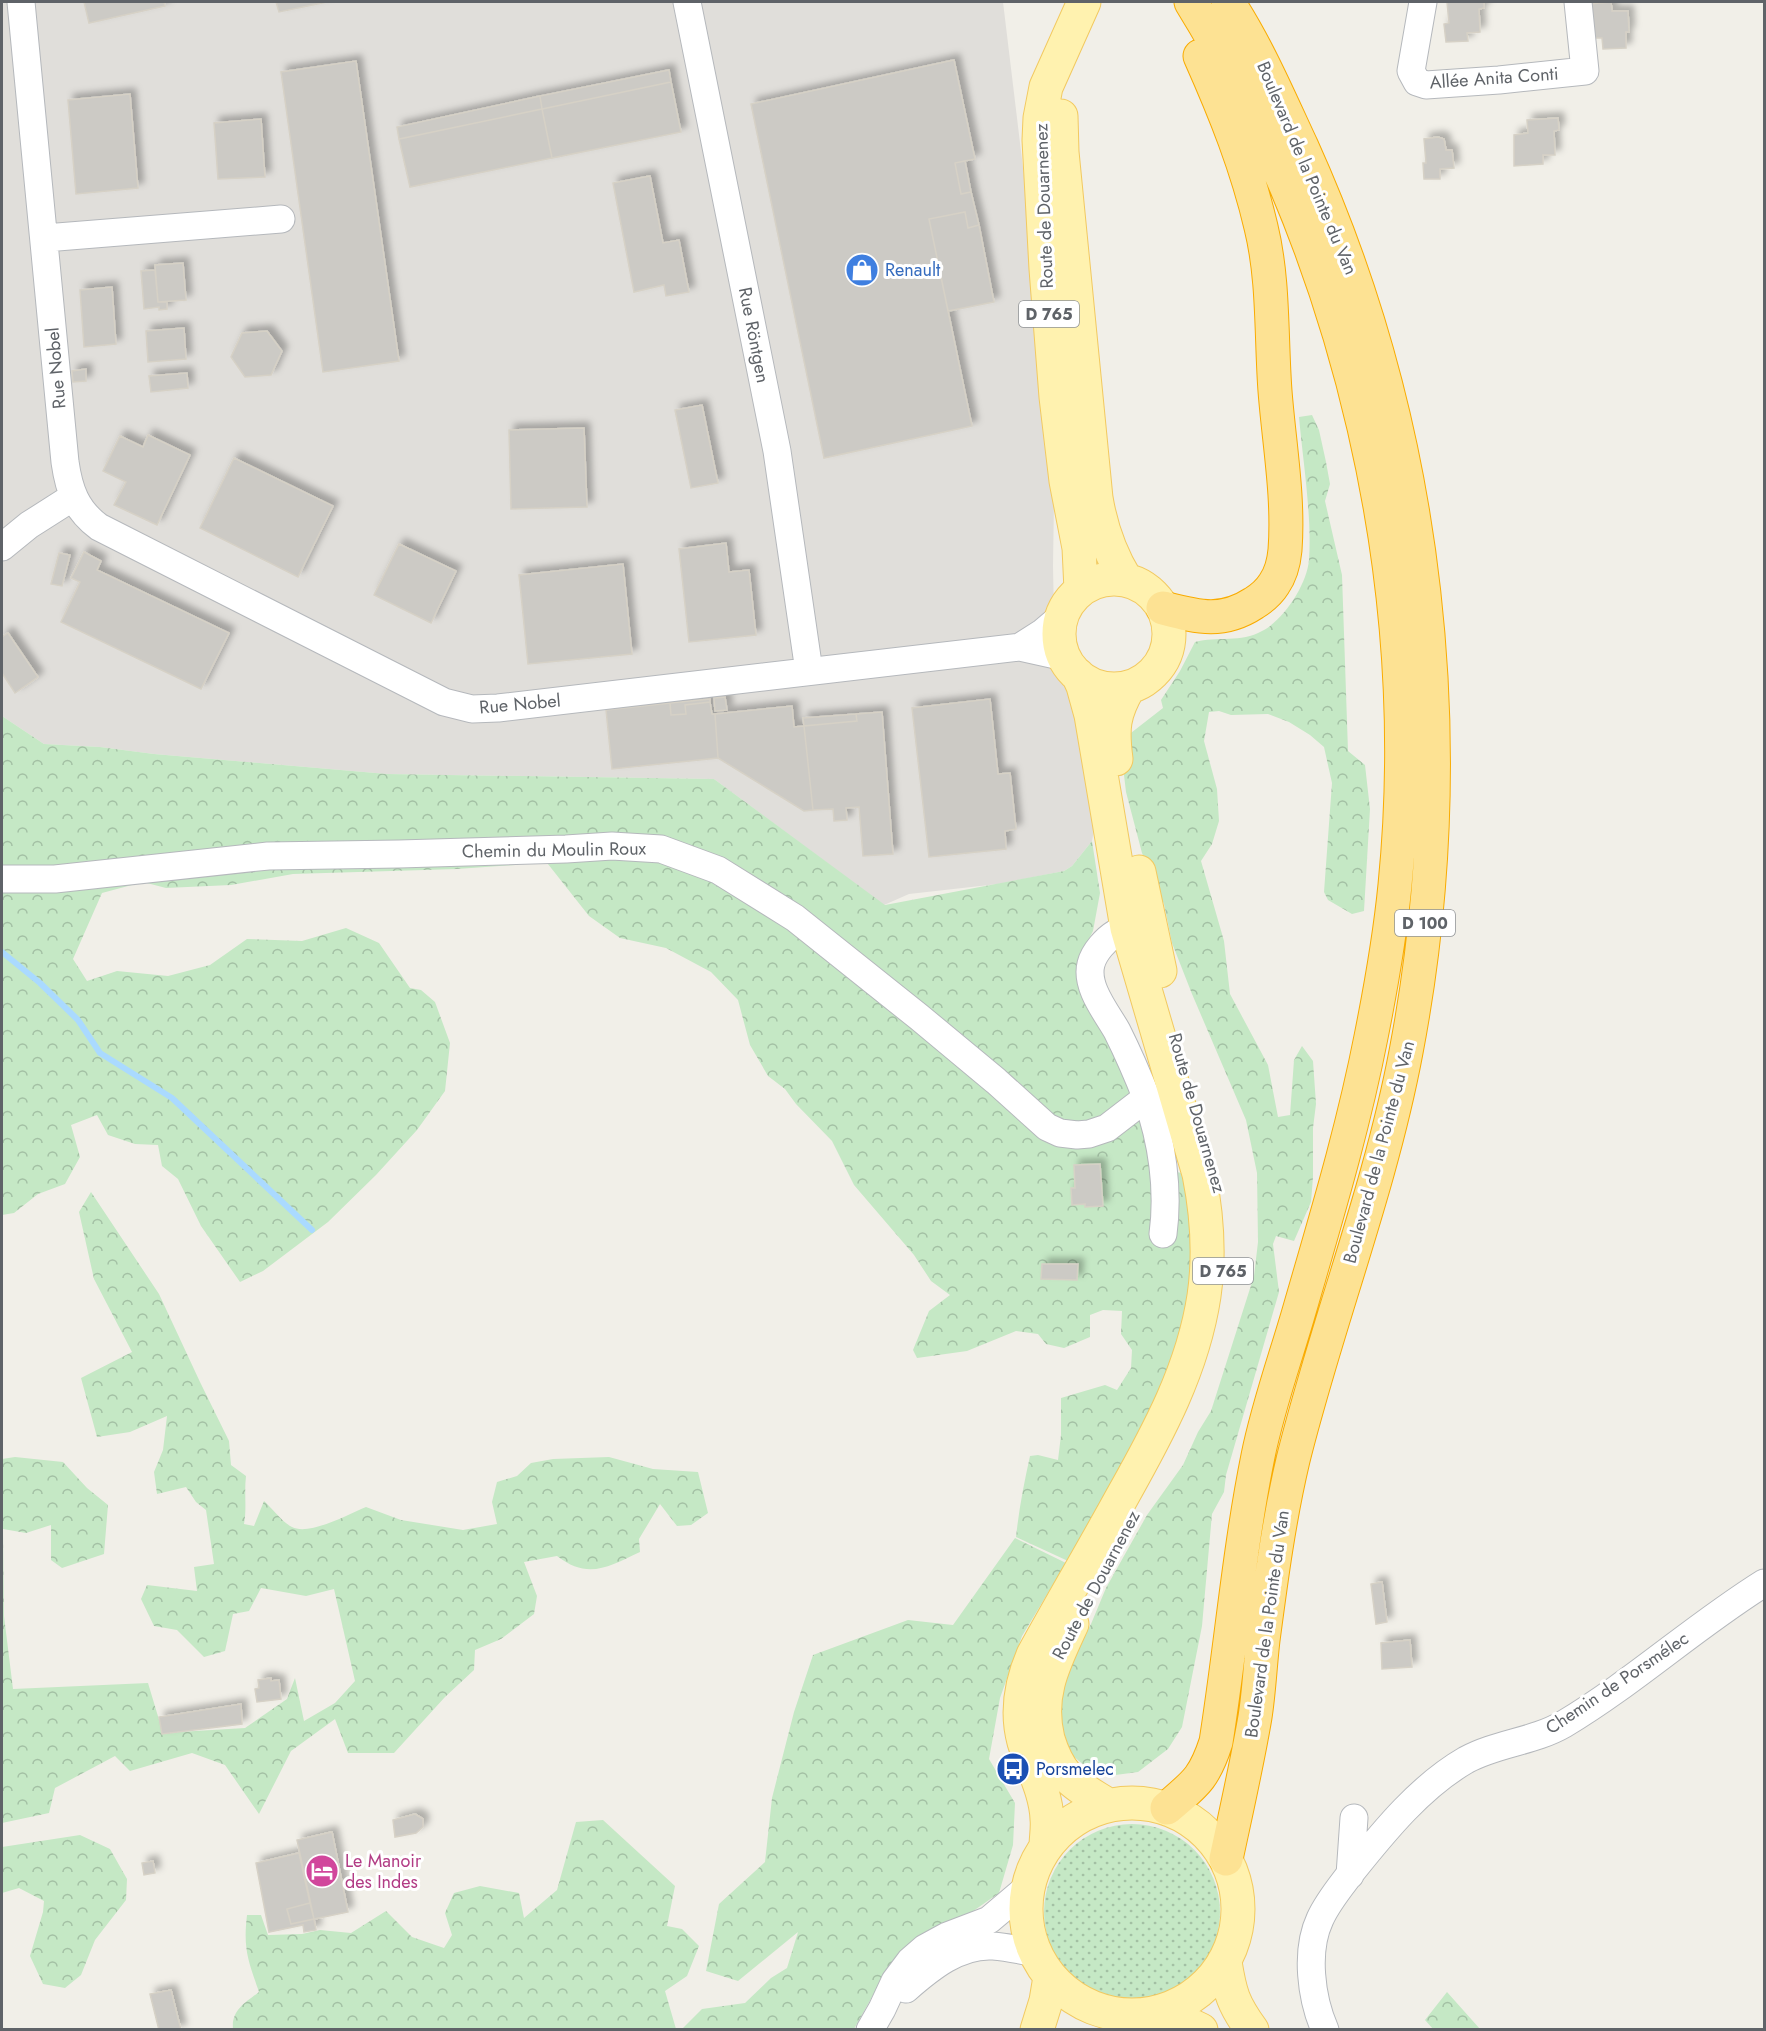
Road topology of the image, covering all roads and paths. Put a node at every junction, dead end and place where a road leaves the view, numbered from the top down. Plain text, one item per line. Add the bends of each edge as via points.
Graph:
1 (21, 2) edge
2 (687, 2) edge
3 (1084, 2) edge
4 (1171, 2) edge
5 (1191, 2) edge
6 (1228, 2) edge
7 (1423, 2) edge
8 (1578, 2) edge
9 (1068, 41) junction
10 (281, 219) dead end
11 (45, 238) junction
12 (73, 497) junction
13 (2, 548) edge
14 (1126, 580) junction
15 (1072, 603) junction
16 (1163, 608) junction
17 (1020, 647) junction
18 (1071, 666) junction
19 (809, 671) junction
20 (1129, 687) junction
21 (2, 879) edge
22 (1144, 899) junction
23 (1126, 928) junction
24 (1146, 1098) junction
25 (1163, 1234) dead end
26 (1764, 1583) edge
27 (1108, 1805) junction
28 (1167, 1808) junction
29 (1354, 1818) dead end
30 (1046, 1847) junction
31 (1226, 1859) junction
32 (1350, 1875) junction
33 (1028, 1887) junction
34 (1225, 1962) junction
35 (1042, 1965) junction
36 (1162, 2012) junction
37 (876, 2019) edge
38 (1114, 2023) edge
39 (1037, 2030) edge
40 (1201, 2030) edge
41 (1252, 2030) edge
42 (1325, 2030) edge

1 - 11 street, Rue Nobel
2 - 19 street, Rue Röntgen via 777,451
3 - 9 main road, Route de Douarnenez / D 765
4 - 16 highway via 1195,43 1230,125 1262,230 1286,528 1283,560 1275,583 1246,608 1216,618
5 - 28 highway, Boulevard de la Pointe du Van / D 100 via 1250,109 1297,214 1339,329 1382,513 1398,645 1401,732 1395,886 1367,1058 1353,1121 1259,1451 1216,1742 1198,1782
6 - 31 highway, Boulevard de la Pointe du Van / D 100 via 1269,74 1327,204 1358,286 1381,365 1403,458 1425,589 1434,792 1427,914 1406,1054 1291,1472 1277,1538 1255,1717
7 - 8 street, Allée Anita Conti via 1411,71 1417,82 1426,85 1584,71
9 - 14 main road, Route de Douarnenez / D 765 via 1060,134 1096,498 1102,531
9 - 15 main road, Route de Douarnenez / D 765 via 1046,87 1039,140 1056,397 1082,570
10 - 11 street
11 - 12 street, Rue Nobel via 65,462
12 - 13 street
12 - 19 street, Rue Nobel via 85,517 99,527 460,707 498,708
14 - 15 main road via 1102,581
14 - 16 main road via 1148,590
15 - 17 street, Rue Nobel via 1042,633
15 - 18 main road via 1060,629 1060,644
16 - 20 main road via 1169,640 1165,656 1156,670
17 - 18 street, Rue Nobel
17 - 19 street, Rue Nobel
18 - 20 main road via 1093,684 1111,689
18 - 23 main road, Route de Douarnenez / D 765 via 1091,715
20 - 22 main road, Route de Douarnenez / D 765 via 1114,717 1114,744 1120,792
21 - 24 street, Chemin du Moulin Roux via 55,879 268,856 612,846 661,849 718,870 795,918 1060,1133 1089,1134 1107,1128
22 - 23 street
22 - 27 main road, Route de Douarnenez / D 765 via 1165,998 1217,1170 1224,1218 1224,1259 1214,1338 1196,1392 1164,1460 1081,1606 1045,1693 1045,1726 1058,1764 1081,1788
23 - 24 street via 1104,944 1090,972 1099,1001
23 - 30 main road, Route de Douarnenez / D 765 via 1199,1174 1205,1204 1204,1295 1176,1394 1024,1676 1020,1698 1024,1741 1039,1780 1047,1818
24 - 25 street via 1162,1159 1166,1210
26 - 32 street, Chemin de Porsmélec via 1563,1724 1537,1737 1467,1760 1438,1780 1391,1826
27 - 28 main road via 1128,1803
27 - 30 main road via 1084,1814
28 - 31 main road via 1191,1820 1211,1837
29 - 32 street
30 - 33 main road
31 - 34 main road via 1237,1889 1239,1921
32 - 42 street, Chemin de Porsmélec via 1319,1920 1313,1942 1314,1989
33 - 35 main road via 1026,1920
33 - 37 street via 989,1920 926,1948 895,1981
34 - 36 main road via 1199,1993
34 - 41 main road via 1230,1992
35 - 37 street via 991,1946 961,1952 931,1967
35 - 38 main road via 1070,1997
35 - 39 main road via 1047,2001
36 - 38 main road
36 - 40 main road

